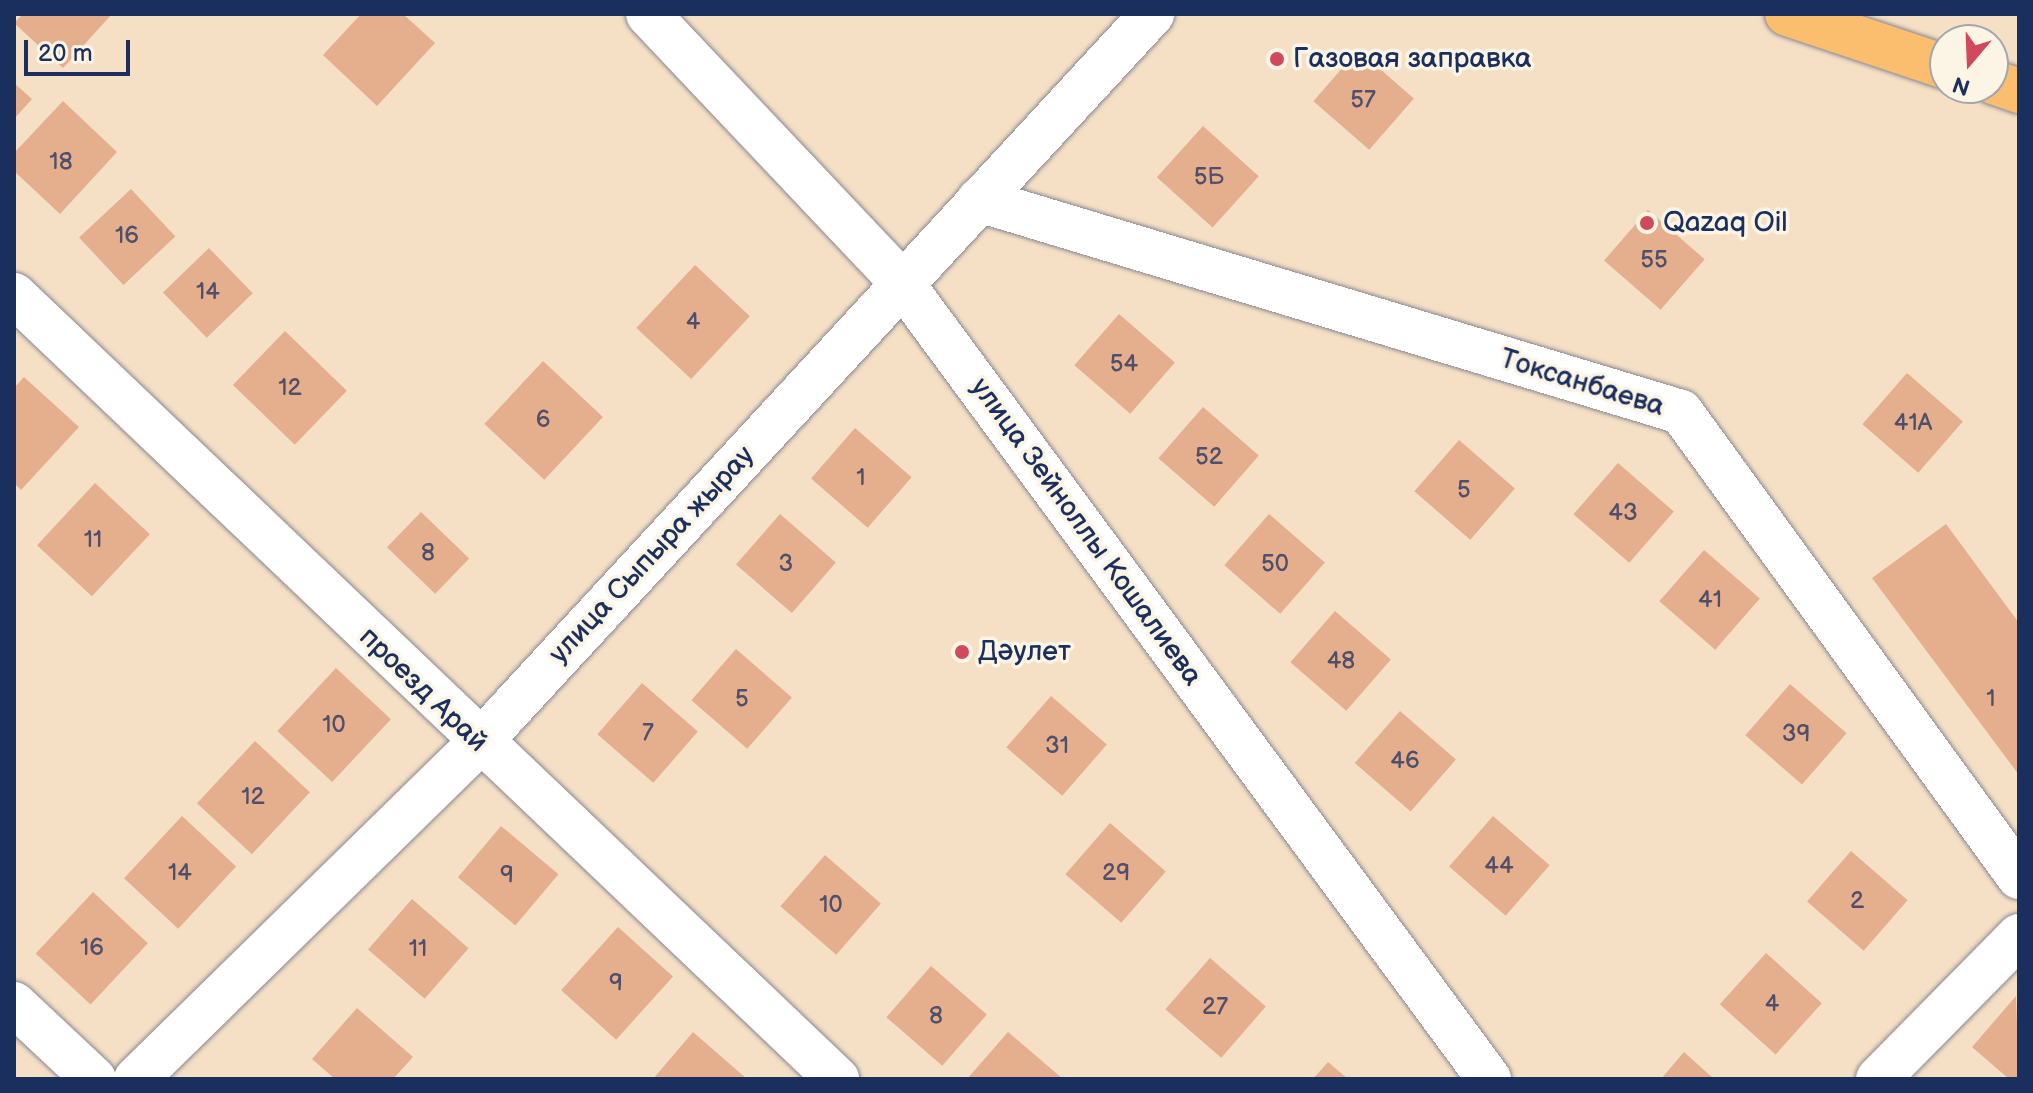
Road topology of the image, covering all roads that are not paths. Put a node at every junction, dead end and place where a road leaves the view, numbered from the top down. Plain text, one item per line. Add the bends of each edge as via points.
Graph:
1 (648, 14) edge
2 (1152, 14) edge
3 (1787, 14) edge
4 (1929, 62) edge
5 (979, 200) junction
6 (902, 283) junction
7 (14, 295) edge
8 (478, 744) junction
9 (2019, 877) edge
10 (2019, 936) edge
11 (14, 1004) edge
12 (94, 1079) edge
13 (136, 1079) edge
14 (837, 1079) edge
15 (1489, 1079) edge
16 (1878, 1079) edge

1 - 6 street, улица Зейноллы Кошалиева
2 - 5 street, улица Сыпыра жырау
3 - 4 highway
5 - 6 street, улица Сыпыра жырау
5 - 9 street, Токсанбаева via 1681,412
6 - 8 street, улица Сыпыра жырау
6 - 15 street, улица Зейноллы Кошалиева
7 - 8 street, проезд Арай
8 - 13 street, улица Сыпыра жырау
8 - 14 street, проезд Арай
10 - 16 street
11 - 12 street

